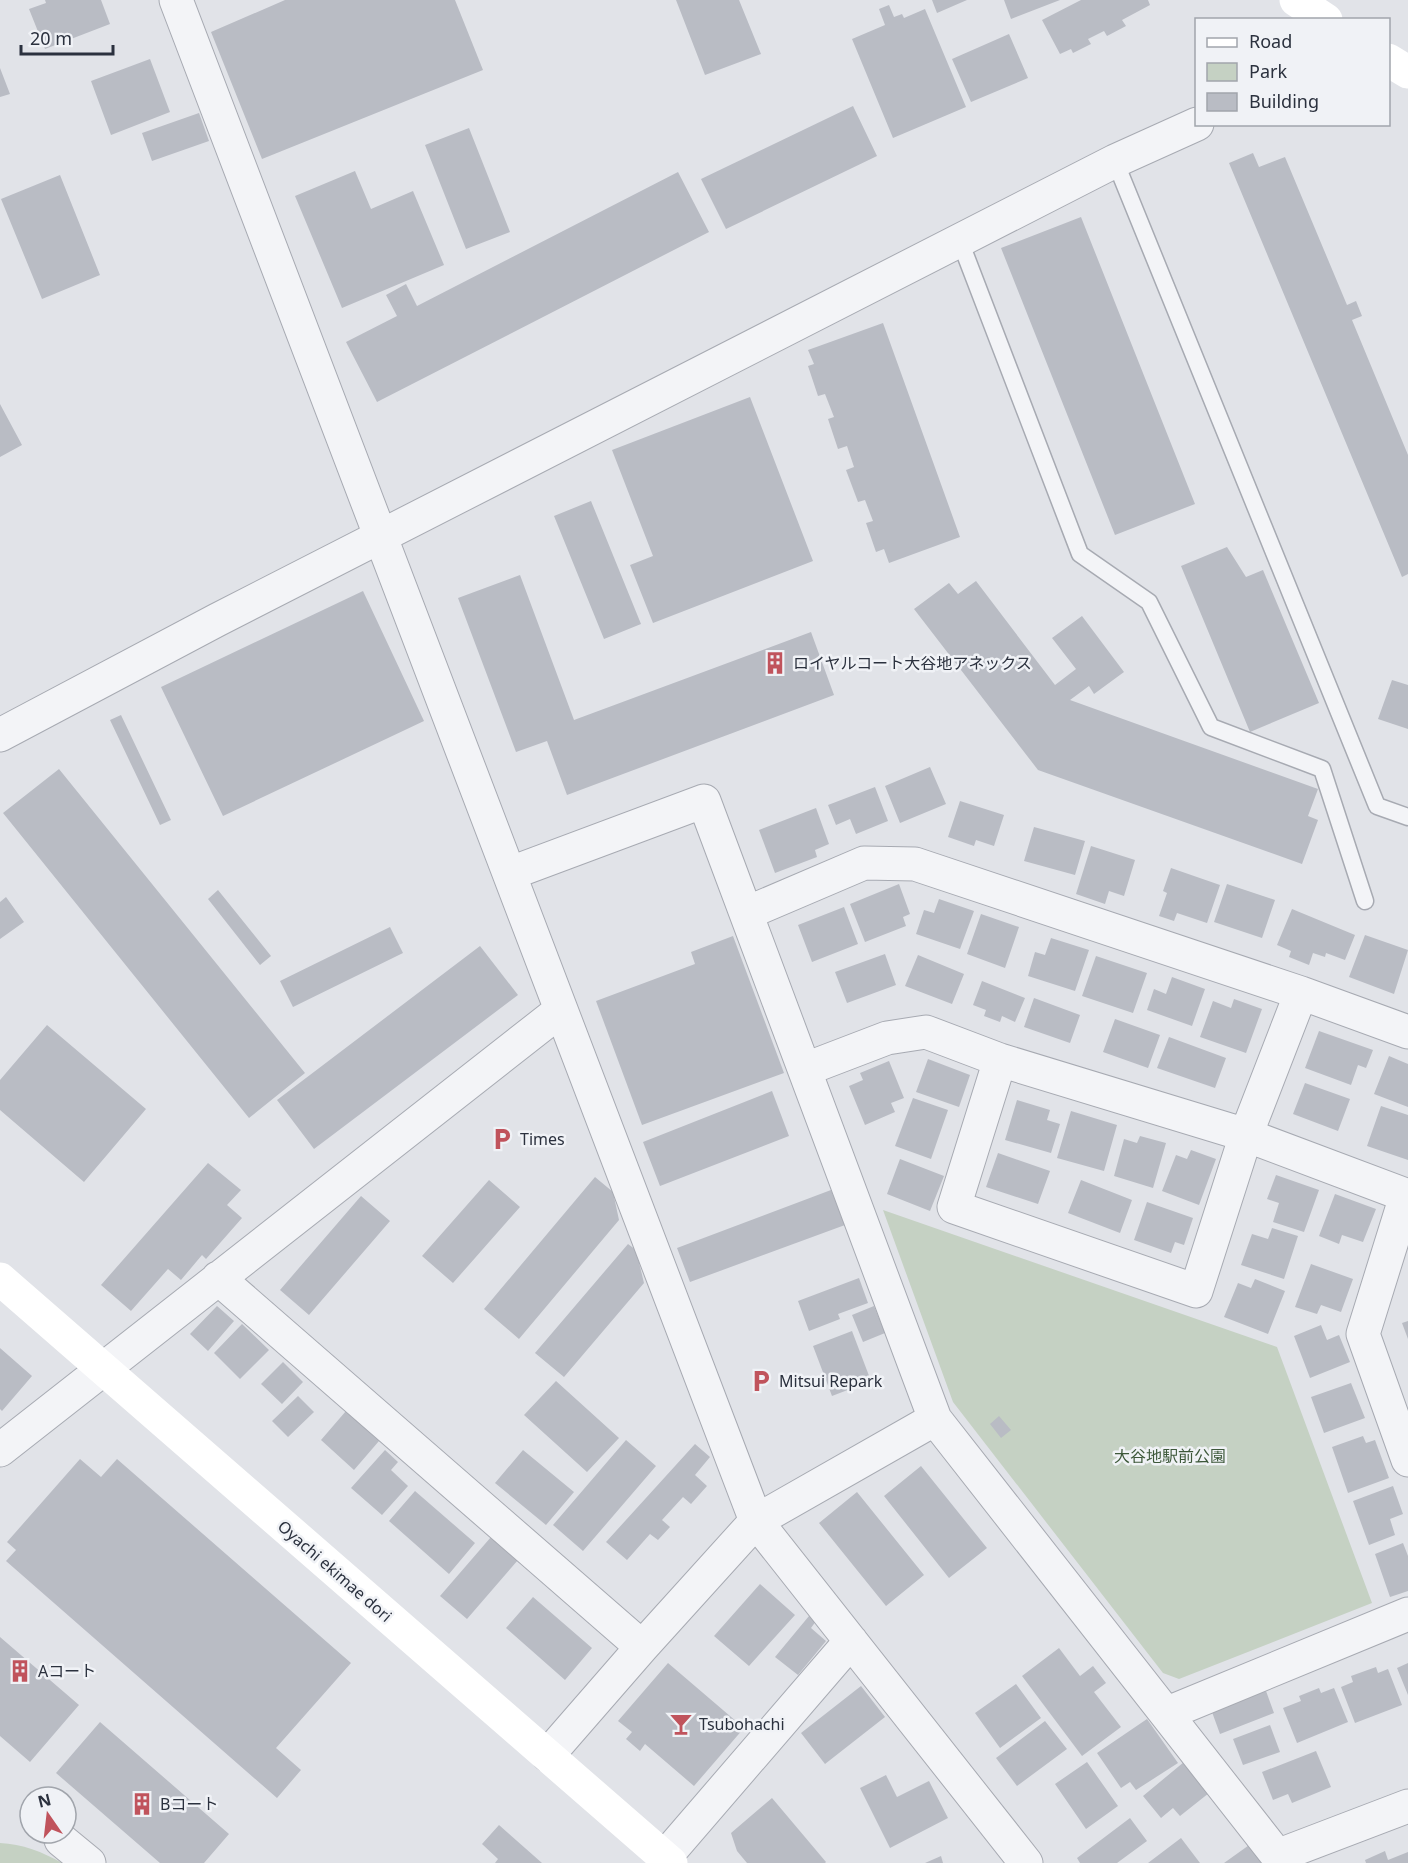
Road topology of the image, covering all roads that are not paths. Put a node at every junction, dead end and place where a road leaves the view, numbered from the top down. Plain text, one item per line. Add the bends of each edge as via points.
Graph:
1 (176, 0) edge
2 (1296, 0) edge
3 (1323, 18) edge
4 (1195, 125) edge
5 (1115, 161) junction
6 (960, 241) junction
7 (376, 524) junction
8 (0, 735) edge
9 (1408, 817) edge
10 (511, 873) junction
11 (1365, 901) dead end
12 (747, 913) junction
13 (1301, 993) junction
14 (561, 1010) junction
15 (1408, 1032) edge
16 (1000, 1060) junction
17 (806, 1069) junction
18 (1246, 1135) junction
19 (1407, 1196) edge
20 (218, 1278) junction
21 (0, 1279) edge
22 (101, 1370) junction
23 (935, 1419) junction
24 (0, 1450) edge
25 (1408, 1460) edge
26 (756, 1521) junction
27 (1408, 1614) edge
28 (851, 1641) junction
29 (642, 1647) junction
30 (1168, 1713) junction
31 (548, 1755) junction
32 (1408, 1806) edge
33 (67, 1845) edge
34 (1280, 1859) edge
35 (668, 1860) edge
36 (88, 1863) edge
37 (1026, 1863) edge

1 - 7 street
2 - 3 street
4 - 5 street
5 - 6 street
5 - 9 lane via 1377,806
6 - 7 street
6 - 11 lane via 1080,554 1149,602 1211,728 1322,769
7 - 8 street via 217,620
7 - 10 street
10 - 12 street via 704,801
10 - 14 street
12 - 13 street via 864,863 915,864
12 - 17 street
13 - 15 street
13 - 18 street
14 - 20 street
14 - 26 street
16 - 17 street via 926,1032 887,1038
16 - 18 street
16 - 18 street via 954,1207 1196,1291
17 - 23 street
18 - 19 street
19 - 25 street via 1363,1334
20 - 22 street
20 - 29 street
21 - 22 street, Oyachi ekimae dori
22 - 24 street
22 - 31 street, Oyachi ekimae dori
23 - 26 street
23 - 30 street
26 - 28 street
26 - 29 street
27 - 30 street
28 - 35 street
28 - 37 street
29 - 31 street
30 - 34 street
31 - 35 street, Oyachi ekimae dori
32 - 34 street
33 - 36 street

